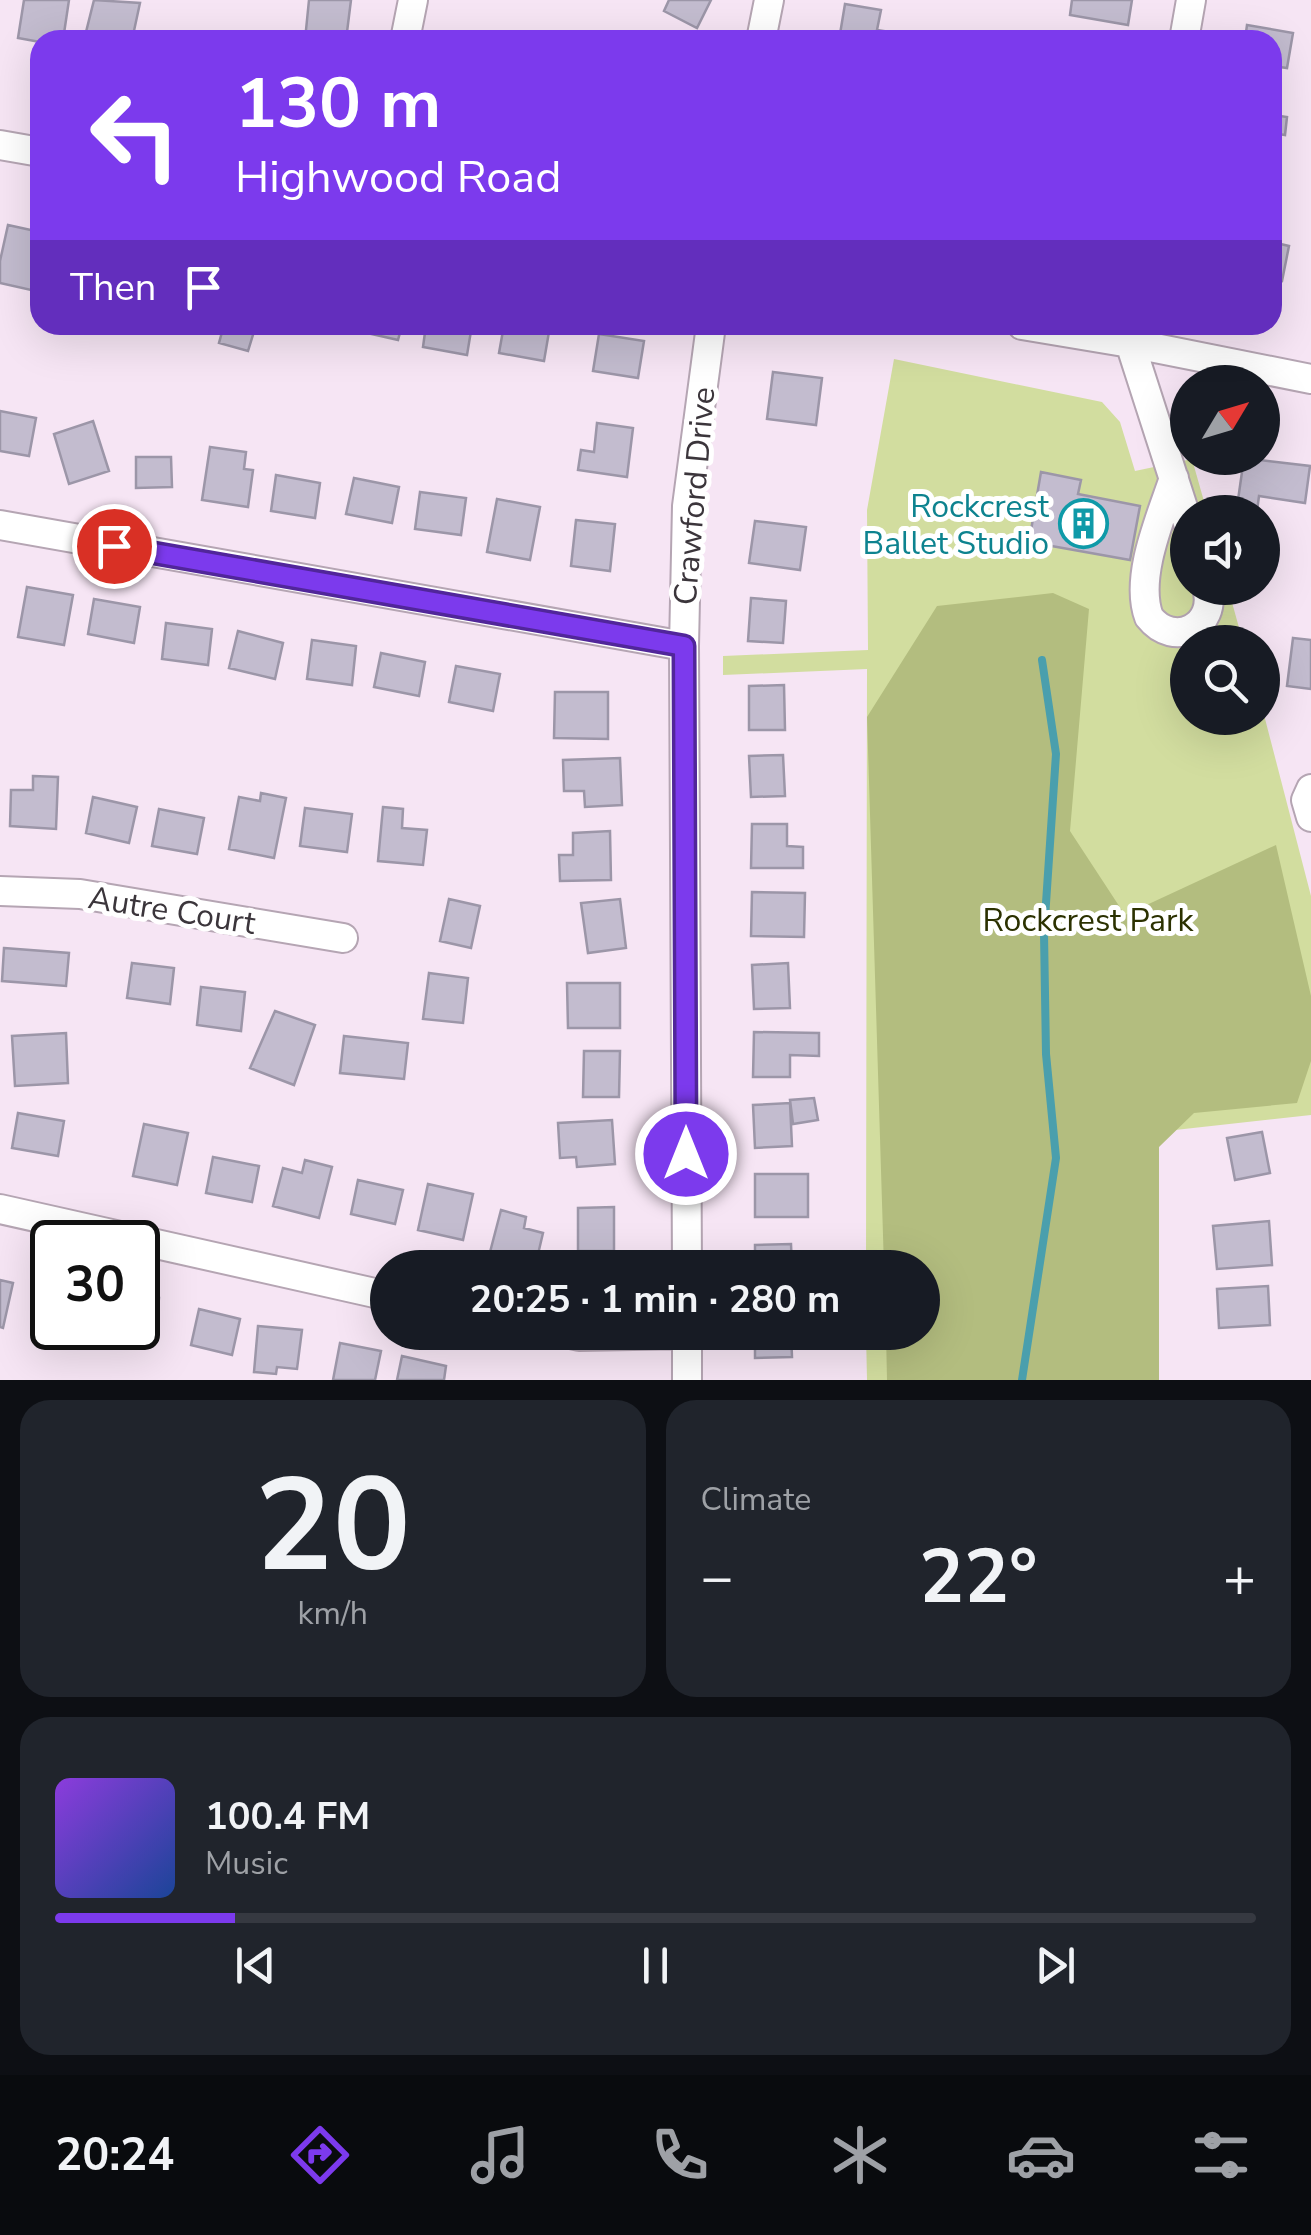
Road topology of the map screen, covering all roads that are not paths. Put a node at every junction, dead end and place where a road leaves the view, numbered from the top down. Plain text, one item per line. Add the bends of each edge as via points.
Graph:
1 (412, 0) edge
2 (769, 0) edge
3 (1191, 0) edge
4 (407, 30) edge
5 (764, 30) edge
6 (1186, 30) edge
7 (0, 145) edge
8 (30, 150) edge
9 (709, 335) edge
10 (1132, 335) edge
11 (1136, 335) edge
12 (1311, 379) edge
13 (1174, 478) junction
14 (1179, 495) edge
15 (0, 526) edge
16 (1208, 605) edge
17 (684, 646) junction
18 (1311, 788) edge
19 (1311, 817) edge
20 (0, 891) edge
21 (343, 938) dead end
22 (0, 1208) edge
23 (686, 1250) edge
24 (370, 1292) edge
25 (687, 1350) edge
26 (688, 1380) edge

1 - 4 street
2 - 5 street
3 - 6 street
7 - 8 street
9 - 17 street, Crawford Drive via 688,506
10 - 13 street
11 - 12 street
13 - 14 street
13 - 16 street via 1152,542 1149,617 1176,634 1196,627
15 - 17 street
17 - 23 street, Crawford Drive
18 - 19 street
20 - 21 street, Autre Court via 80,894
22 - 24 street
25 - 26 street

